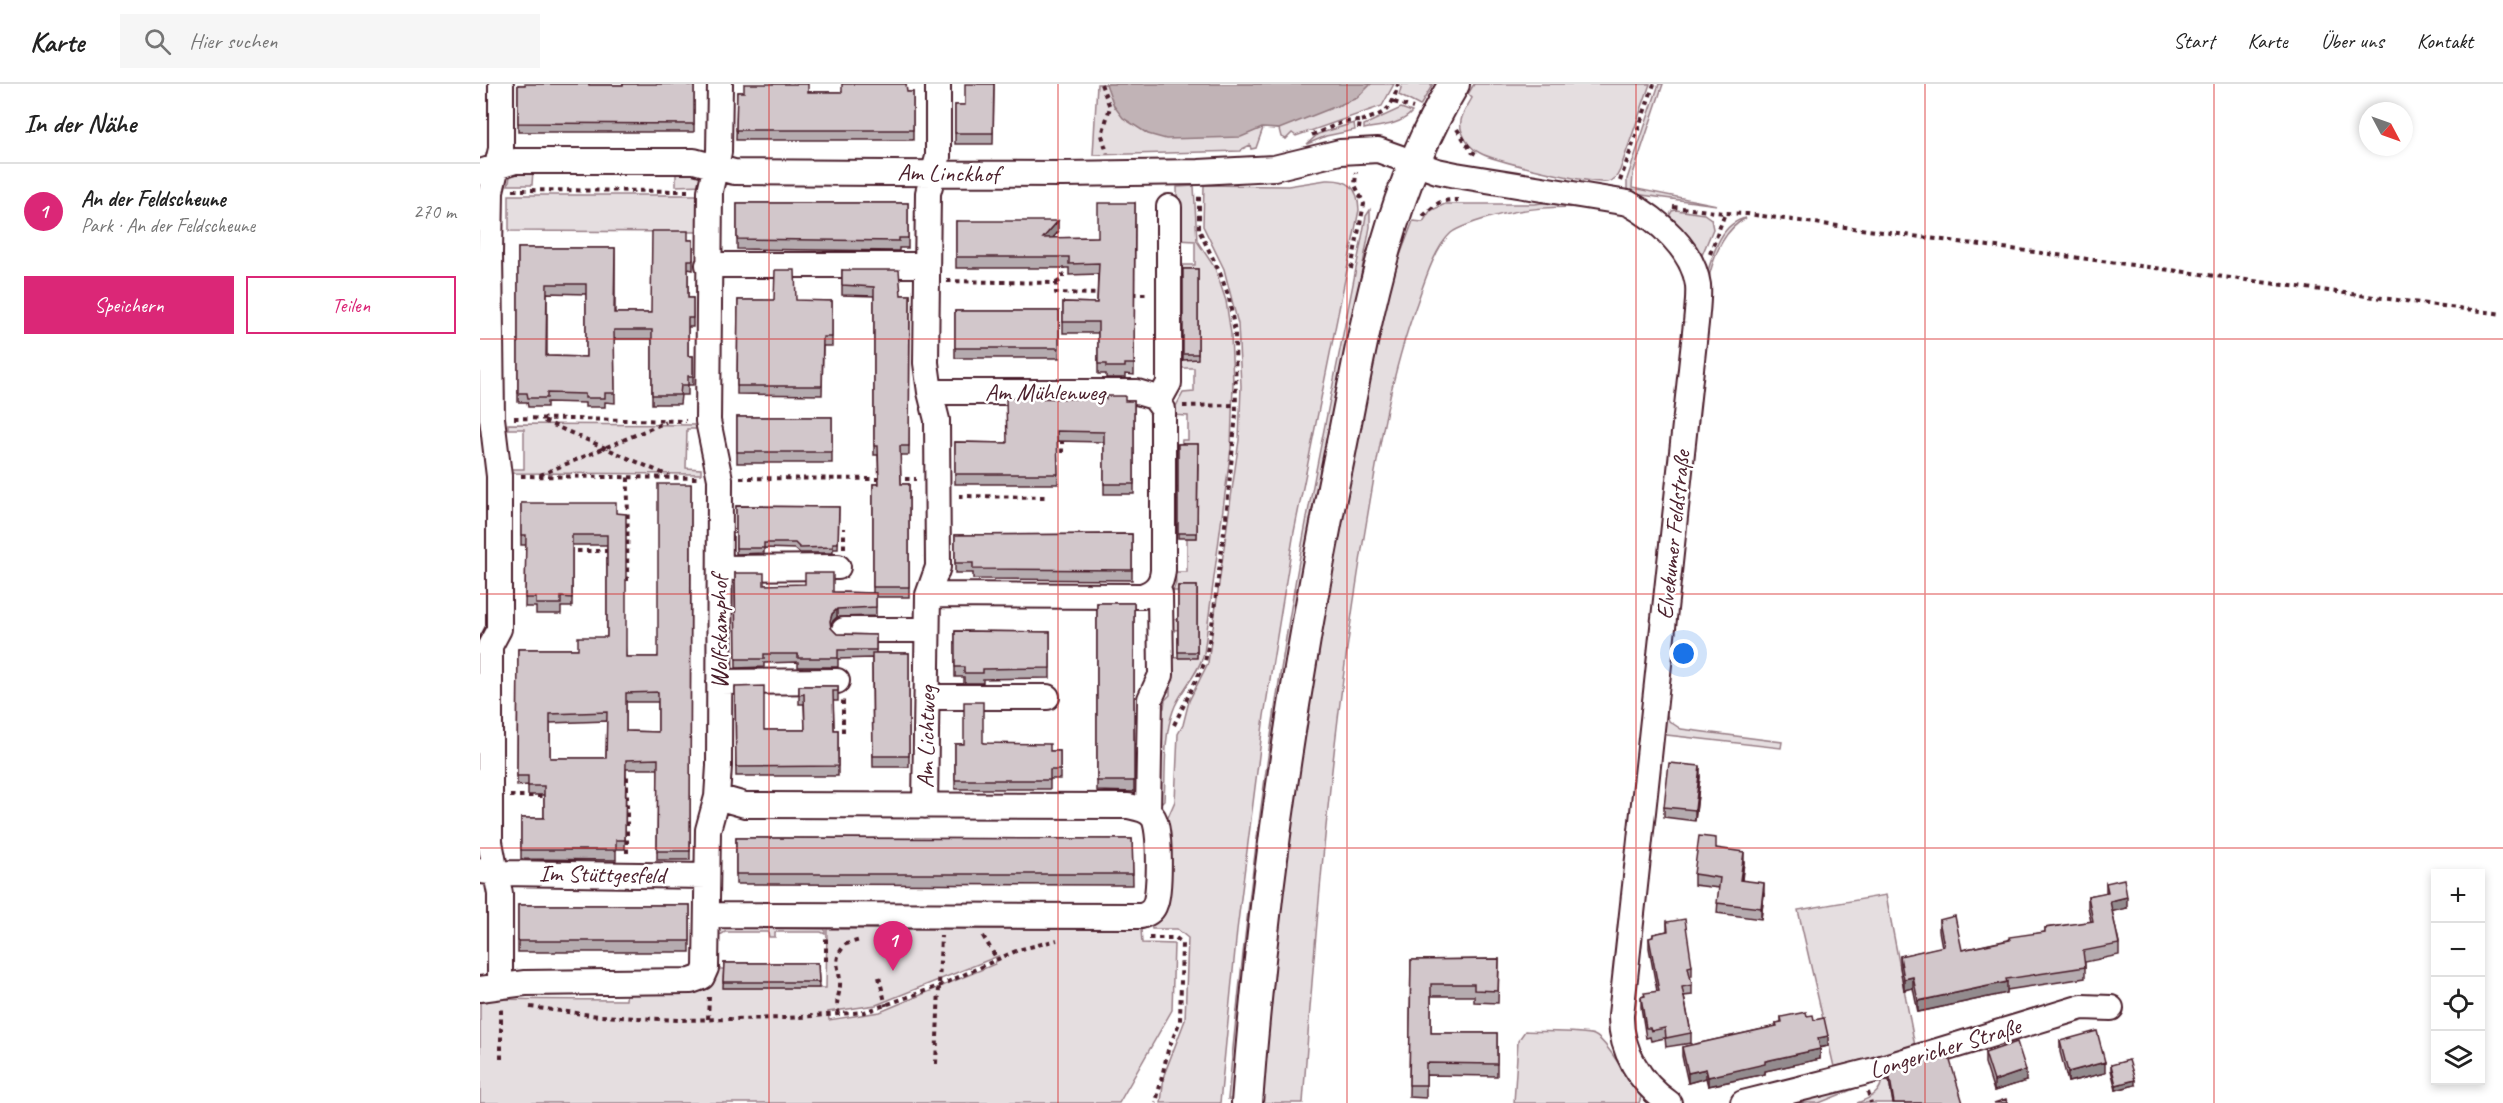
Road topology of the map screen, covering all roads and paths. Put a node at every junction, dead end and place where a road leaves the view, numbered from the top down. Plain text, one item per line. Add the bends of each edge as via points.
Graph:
1 (501, 84) edge
2 (720, 84) edge
3 (938, 84) edge
4 (1101, 84) edge
5 (1454, 84) edge
6 (1654, 84) edge
7 (1394, 102) dead end
8 (1435, 116) junction
9 (1360, 121) dead end
10 (1319, 130) dead end
11 (1107, 157) dead end
12 (1486, 160) dead end
13 (1414, 163) junction
14 (714, 166) junction
15 (933, 172) junction
16 (1199, 172) junction
17 (489, 177) edge
18 (710, 192) junction
19 (1614, 201) junction
20 (1665, 206) dead end
21 (1169, 207) dead end
22 (1725, 213) junction
23 (1063, 256) edge
24 (708, 265) junction
25 (927, 273) junction
26 (1056, 283) junction
27 (1698, 285) junction
28 (1102, 294) edge
29 (1125, 294) edge
30 (1167, 294) junction
31 (2503, 314) edge
32 (930, 392) junction
33 (1158, 401) junction
34 (1236, 405) junction
35 (493, 418) edge
36 (540, 419) junction
37 (669, 421) junction
38 (708, 422) junction
39 (1062, 432) edge
40 (604, 449) junction
41 (1062, 453) dead end
42 (519, 476) dead end
43 (537, 477) junction
44 (628, 477) junction
45 (672, 478) junction
46 (720, 479) junction
47 (937, 487) junction
48 (1049, 496) dead end
49 (557, 550) edge
50 (627, 550) junction
51 (838, 567) dead end
52 (720, 568) junction
53 (627, 581) edge
54 (1156, 588) junction
55 (928, 595) junction
56 (844, 630) dead end
57 (927, 630) junction
58 (485, 646) edge
59 (837, 681) dead end
60 (719, 682) junction
61 (927, 697) junction
62 (1047, 697) dead end
63 (1173, 730) dead end
64 (627, 773) edge
65 (490, 796) junction
66 (559, 796) edge
67 (717, 797) junction
68 (925, 806) junction
69 (1148, 812) junction
70 (488, 872) edge
71 (627, 875) junction
72 (707, 876) junction
73 (707, 915) junction
74 (941, 929) dead end
75 (1143, 931) junction
76 (941, 935) junction
77 (934, 938) dead end
78 (863, 939) dead end
79 (1065, 940) dead end
80 (879, 977) dead end
81 (939, 986) junction
82 (496, 998) edge
83 (886, 1006) junction
84 (520, 1007) dead end
85 (2111, 1008) dead end
86 (839, 1014) junction
87 (501, 1059) dead end
88 (936, 1064) dead end
89 (1868, 1092) dead end
90 (1666, 1101) edge
91 (1156, 1103) edge
92 (1247, 1103) edge
93 (1743, 1103) edge
94 (1871, 1103) edge

1 - 17 street via 501,149
2 - 14 street, Wolfskamphof via 719,149
3 - 15 street, Am Lichtweg via 938,157
4 - 11 path via 1110,107 1102,135
5 - 8 main road
6 - 19 path
7 - 8 path
8 - 12 path via 1454,124 1472,152
8 - 13 main road
9 - 10 path
13 - 16 street, Am Linckhof via 1378,150 1358,149 1274,168
13 - 19 street, Elvekumer Feldstraße via 1456,175
13 - 92 main road via 1392,222 1364,334 1304,642 1275,832
14 - 15 street, Am Linckhof via 734,172
14 - 17 street, Am Linckhof via 694,161 533,160 515,161
14 - 18 street, Wolfskamphof
15 - 16 street, Am Linckhof
15 - 25 street, Am Lichtweg via 928,194
16 - 34 path via 1199,230 1229,298
17 - 18 path
17 - 35 street
18 - 24 street, Wolfskamphof
19 - 27 street, Elvekumer Feldstraße via 1628,202 1669,232
20 - 22 path
21 - 30 street
22 - 27 path
22 - 31 path
23 - 26 path via 1063,279
24 - 25 street
24 - 38 street, Wolfskamphof
25 - 26 path
25 - 32 street, Am Lichtweg via 926,363
26 - 28 path via 1056,293
27 - 90 street, Elvekumer Feldstraße via 1621,1015 1624,1045 1634,1065 1652,1090
29 - 30 path
30 - 33 street via 1168,383
32 - 33 street, Am Mühlenweg via 1137,392
32 - 47 street, Am Lichtweg via 937,420
33 - 34 path via 1186,407
33 - 54 street via 1163,409 1163,570
34 - 63 path via 1234,448 1205,662
35 - 36 path
35 - 58 street via 499,476 499,629
36 - 37 path
36 - 40 path
37 - 38 path
37 - 40 path
38 - 46 street, Wolfskamphof
39 - 41 path
40 - 43 path
40 - 45 path
42 - 43 path
43 - 44 path
44 - 45 path
44 - 50 path
45 - 46 path
46 - 47 path
46 - 52 street, Wolfskamphof
47 - 48 path
47 - 55 street, Am Lichtweg via 938,567
49 - 50 path
50 - 53 path
51 - 52 street
52 - 60 street, Wolfskamphof
54 - 55 street via 1142,596
54 - 69 street via 1160,594 1161,675 1150,699
55 - 57 street, Am Lichtweg
56 - 57 street
57 - 61 street, Am Lichtweg
58 - 65 street
59 - 60 street
60 - 67 street, Wolfskamphof
61 - 62 street
61 - 68 street, Am Lichtweg
64 - 71 path
65 - 66 path
65 - 70 street
67 - 68 street, Am Lichtweg via 745,805
67 - 72 street, Wolfskamphof via 708,830
68 - 69 street via 1128,806
69 - 75 street via 1158,831 1156,900
70 - 71 street, Im Stüttgesfeld
70 - 82 street via 500,894
71 - 72 street, Im Stüttgesfeld
72 - 73 street, Wolfskamphof
73 - 75 street
73 - 82 street, Wolfskamphof via 706,968 697,980
74 - 76 path
75 - 91 path via 1176,938 1182,943 1180,1021 1166,1058
76 - 77 path
76 - 81 path
78 - 86 path via 846,944 837,958
79 - 81 path via 1018,950
80 - 83 path
81 - 83 path
81 - 88 path
82 - 87 path
83 - 86 path
84 - 86 path via 678,1020
85 - 93 street, Longericher Straße via 2082,1007 1875,1070
89 - 94 path

